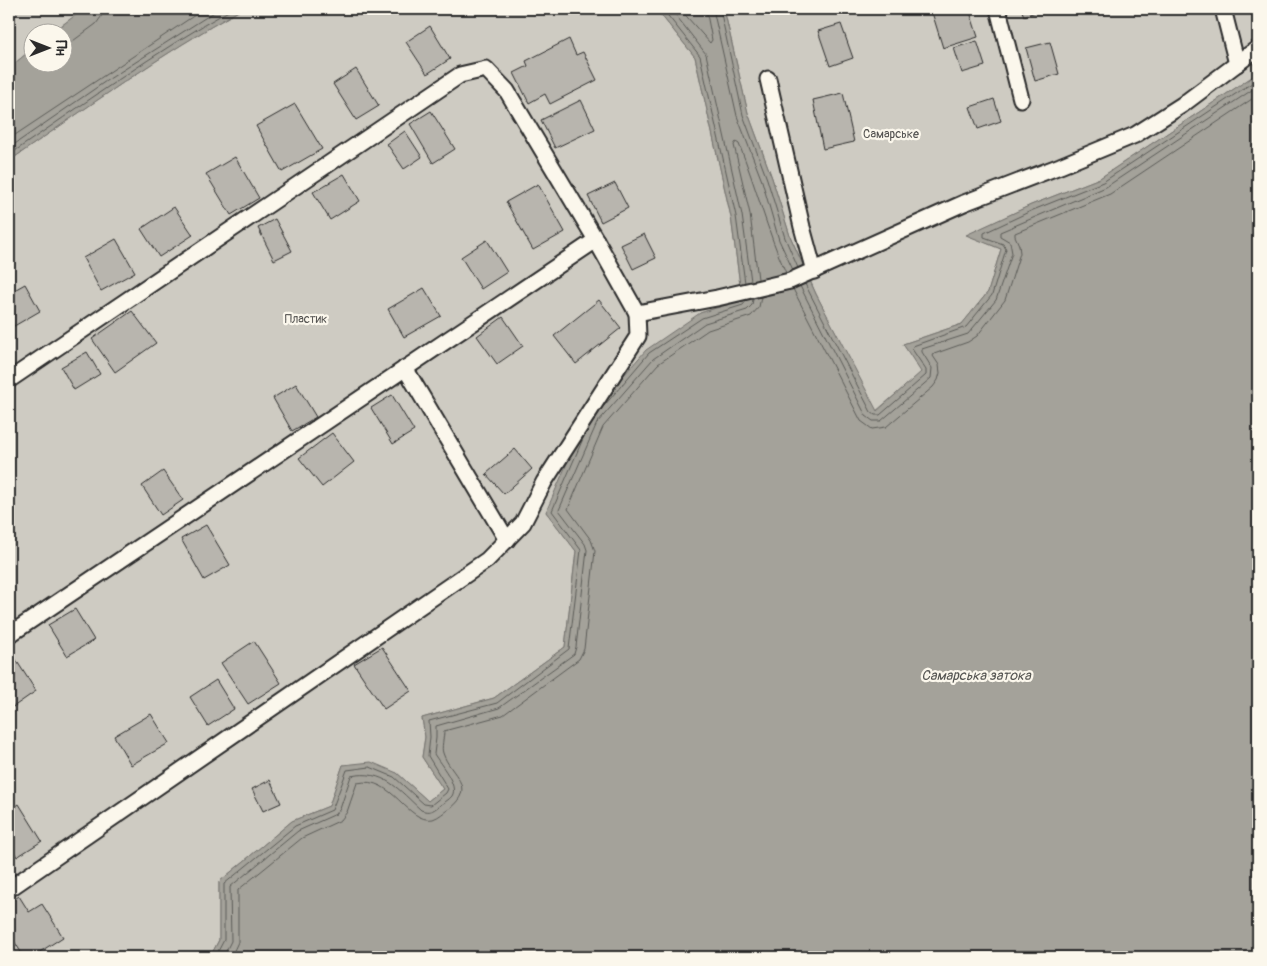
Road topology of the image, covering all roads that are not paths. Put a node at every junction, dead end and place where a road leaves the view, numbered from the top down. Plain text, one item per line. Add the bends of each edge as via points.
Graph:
1 (998, 9) edge
2 (1223, 9) edge
3 (1258, 48) edge
4 (1237, 64) junction
5 (768, 79) dead end
6 (1021, 99) dead end
7 (596, 240) junction
8 (814, 271) junction
9 (637, 313) junction
10 (405, 368) junction
11 (9, 380) edge
12 (507, 540) junction
13 (9, 635) edge
14 (9, 889) edge

1 - 6 lane
2 - 4 lane
3 - 4 lane
4 - 8 lane via 1182,105 1134,135 964,203
5 - 8 lane
7 - 9 lane
7 - 10 lane
7 - 11 lane via 507,91 486,69 460,75
8 - 9 lane via 790,281
9 - 12 lane via 638,336 544,482 524,523
10 - 12 lane
10 - 13 lane
12 - 14 lane via 487,560

